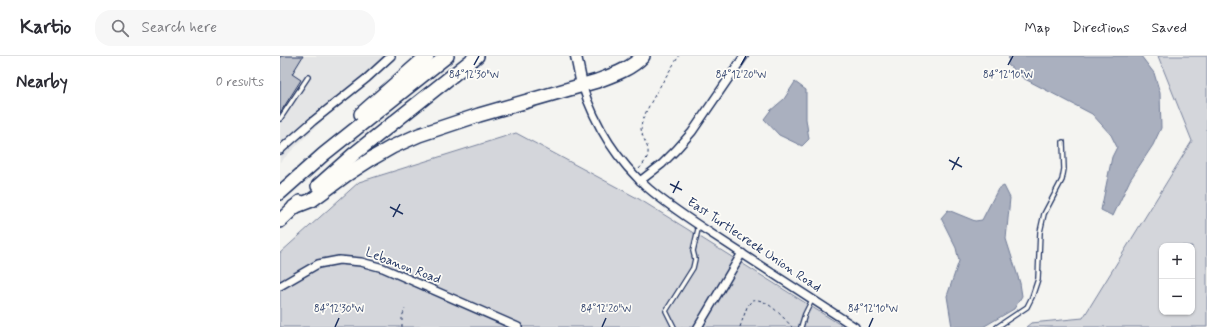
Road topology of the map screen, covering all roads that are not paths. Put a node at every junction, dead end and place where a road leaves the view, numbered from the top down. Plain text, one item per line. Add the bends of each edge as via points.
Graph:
1 (391, 56) edge
2 (427, 56) edge
3 (447, 56) edge
4 (477, 56) edge
5 (576, 56) edge
6 (643, 56) edge
7 (744, 56) edge
8 (308, 77) dead end
9 (582, 85) junction
10 (280, 119) edge
11 (1063, 142) dead end
12 (280, 150) edge
13 (302, 173) junction
14 (640, 181) junction
15 (280, 193) edge
16 (294, 207) junction
17 (280, 221) edge
18 (699, 225) junction
19 (742, 253) junction
20 (280, 286) edge
21 (812, 300) junction
22 (518, 327) edge
23 (674, 327) edge
24 (698, 327) edge
25 (801, 327) edge
26 (855, 327) edge
27 (998, 327) edge

1 - 12 street
2 - 13 highway via 327,144
3 - 13 highway
4 - 16 highway via 354,154
5 - 9 street, East Turtlecreek Union Road
6 - 9 highway via 616,74
7 - 14 street via 692,132 672,155
8 - 10 lane
9 - 14 street, East Turtlecreek Union Road via 593,115 605,136 618,157
9 - 16 highway via 419,135 370,159 312,200
11 - 27 lane via 1062,180 1044,214 1040,232 1038,279 1032,297 1027,307
13 - 15 highway
14 - 18 street, East Turtlecreek Union Road
16 - 17 highway
18 - 19 street, East Turtlecreek Union Road
18 - 23 lane via 693,251 693,268 666,311
19 - 21 street, East Turtlecreek Union Road
19 - 24 street
20 - 22 street, Lebanon Road via 318,264 339,260 361,262 383,268
21 - 25 lane
21 - 26 street, East Turtlecreek Union Road

